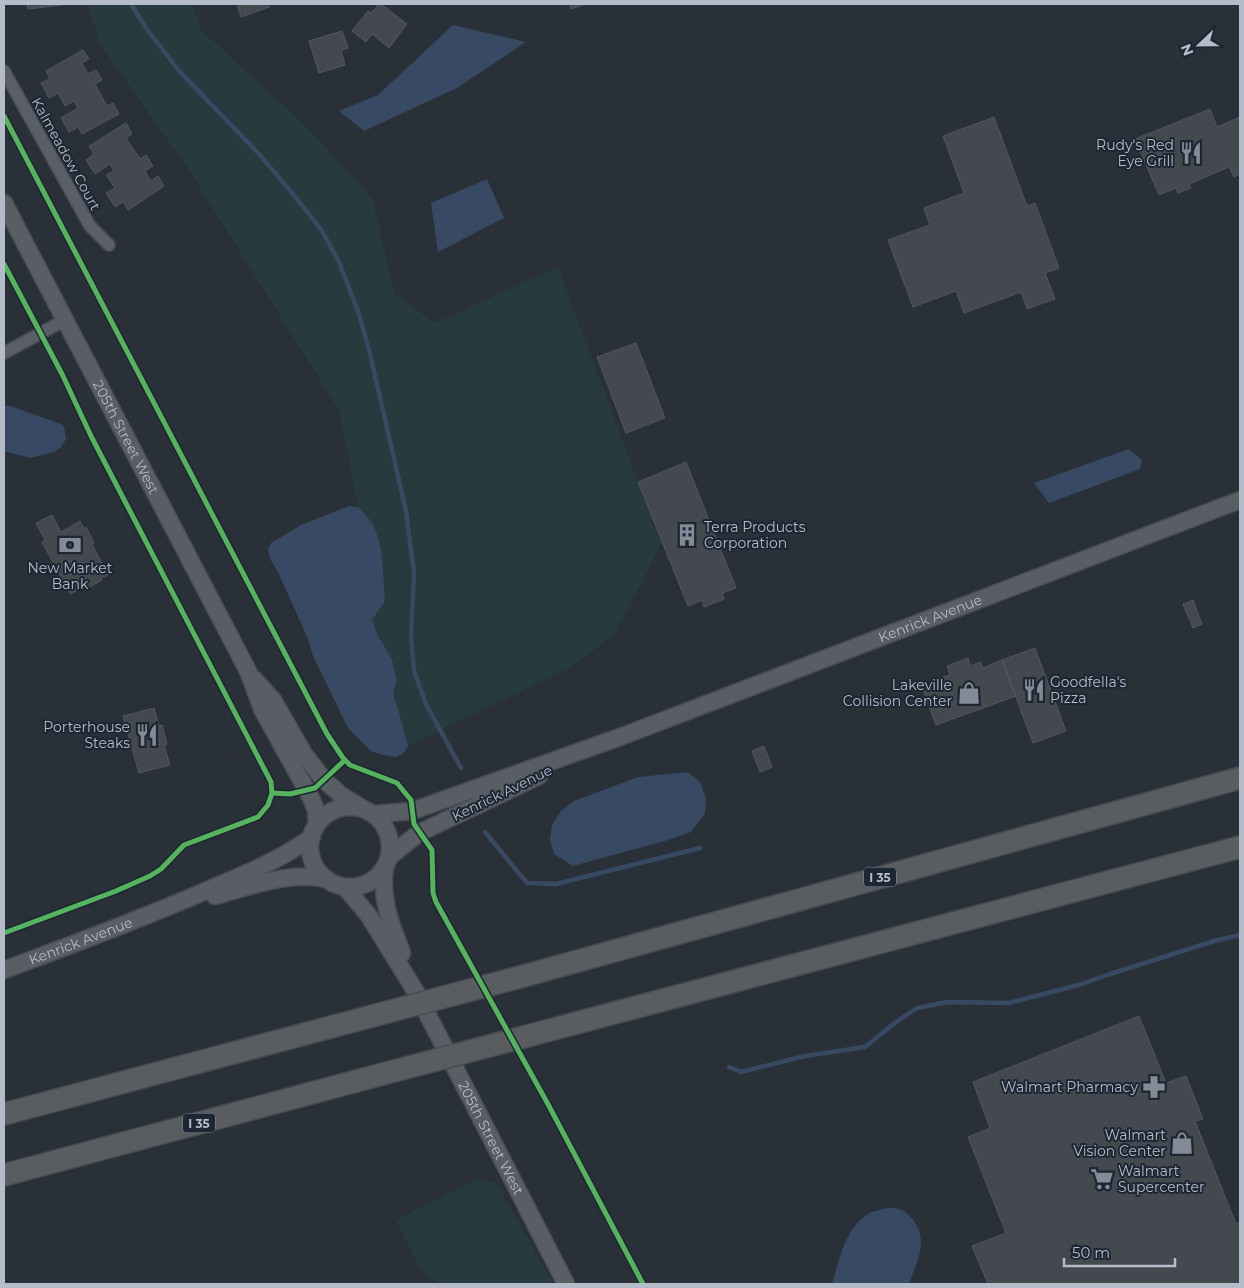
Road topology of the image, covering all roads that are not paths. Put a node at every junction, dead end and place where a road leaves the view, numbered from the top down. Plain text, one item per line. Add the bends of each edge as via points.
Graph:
1 (4, 72) edge
2 (4, 202) edge
3 (109, 245) dead end
4 (65, 320) junction
5 (4, 353) edge
6 (1240, 500) edge
7 (248, 671) junction
8 (620, 737) junction
9 (1240, 769) edge
10 (1240, 778) edge
11 (1161, 798) junction
12 (368, 811) junction
13 (314, 831) junction
14 (1240, 847) edge
15 (387, 862) junction
16 (327, 879) junction
17 (345, 887) junction
18 (160, 912) junction
19 (4, 970) edge
20 (416, 992) junction
21 (4, 1114) edge
22 (4, 1175) edge
23 (566, 1284) edge

1 - 3 street, Kalmeadow Court via 90,226
2 - 4 street, 205th Street West
4 - 5 street
4 - 7 street, 205th Street West
6 - 8 street, Kenrick Avenue
7 - 12 street, 205th Street West via 273,700 304,754 324,780
7 - 13 street, 205th Street West via 262,709 316,810
8 - 12 street, Kenrick Avenue via 412,811
8 - 15 street, Kenrick Avenue via 419,833
9 - 11 highway
10 - 11 highway, I 35
11 - 21 highway, I 35, bridge via 520,977
12 - 13 street via 351,806 329,812
12 - 15 street via 382,822 388,833
13 - 16 street via 311,854 315,866
13 - 18 street, Kenrick Avenue via 291,852
14 - 22 highway, I 35, bridge
15 - 17 street via 378,876 368,883
15 - 20 street, 205th Street West via 384,883 386,910
16 - 17 street
16 - 18 street, Kenrick Avenue via 283,877
17 - 20 street, 205th Street West via 369,916
18 - 19 street, Kenrick Avenue
20 - 23 street, 205th Street West

